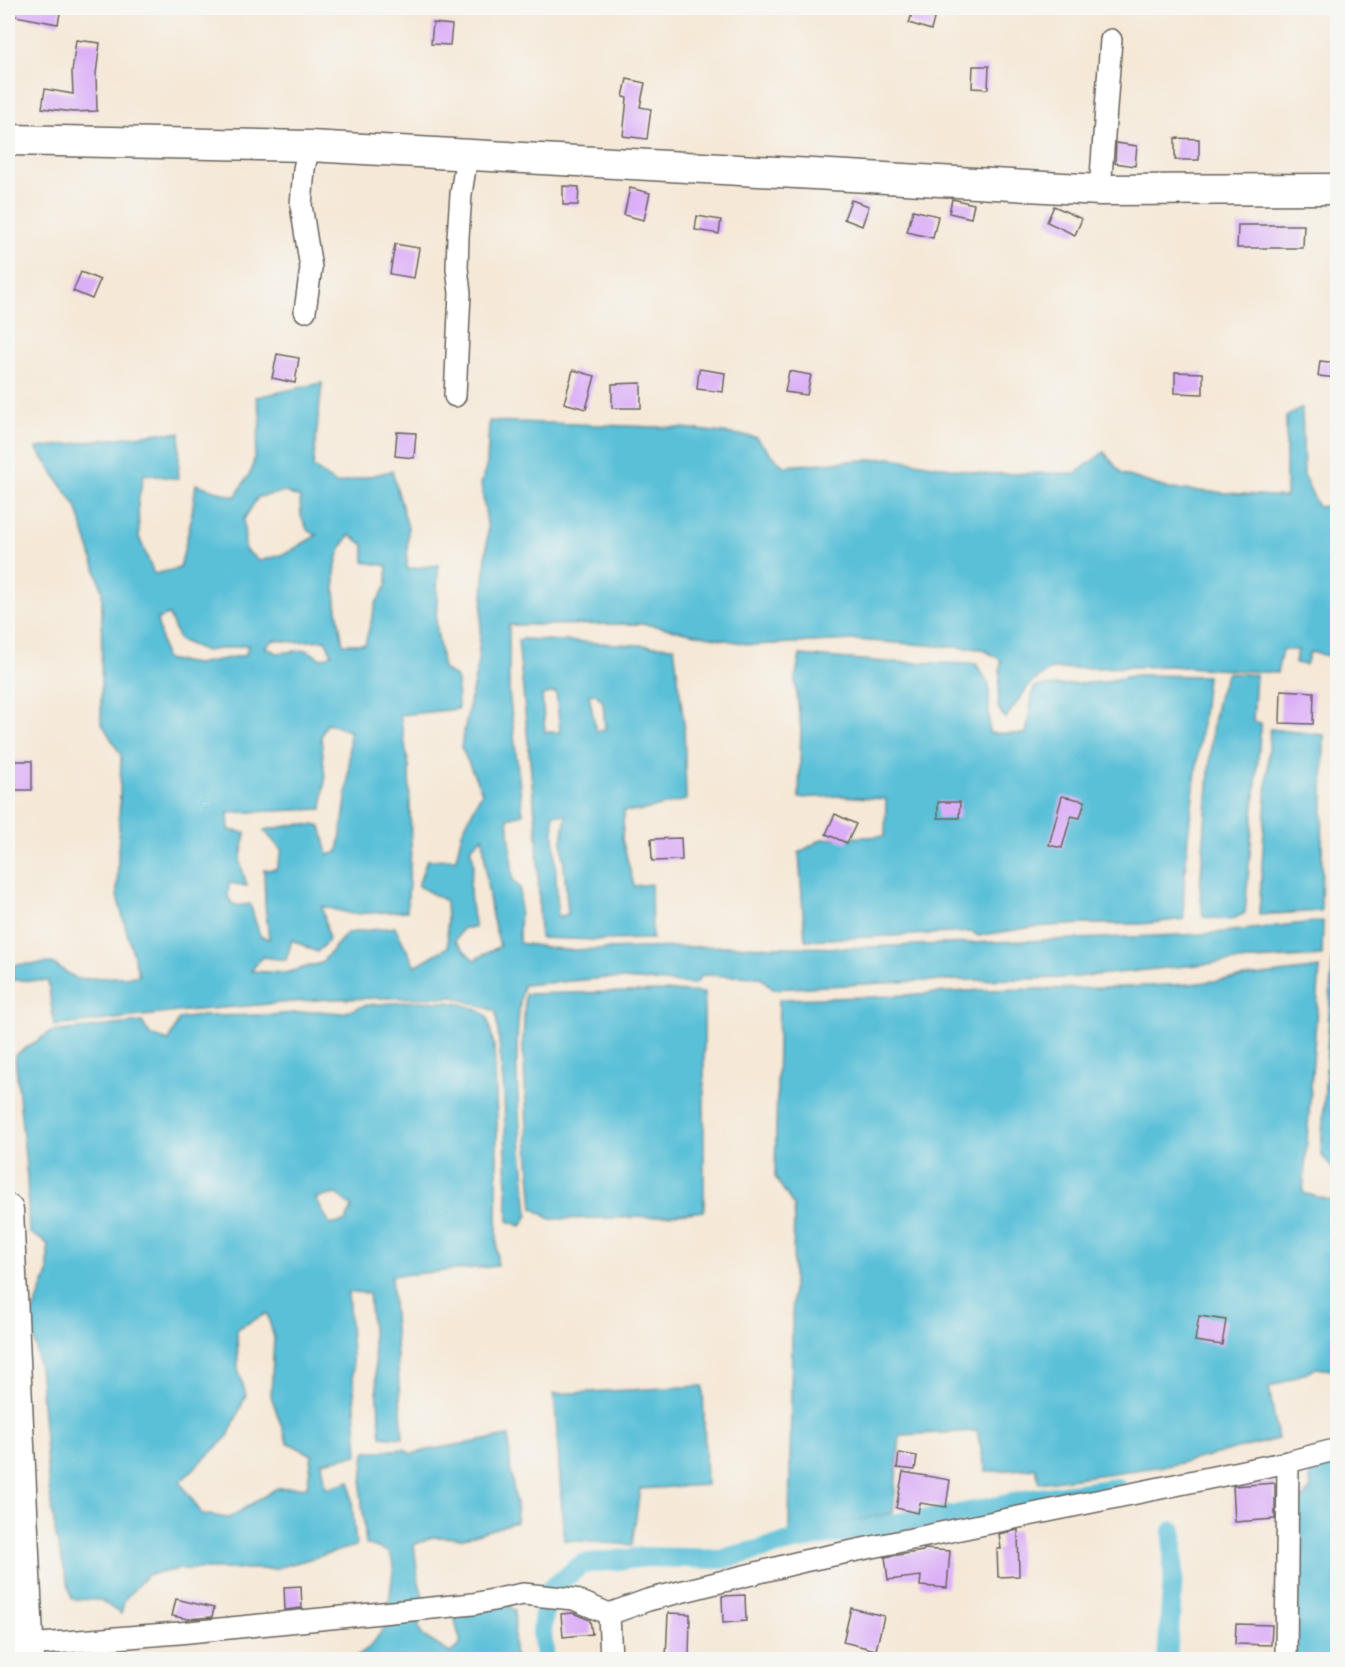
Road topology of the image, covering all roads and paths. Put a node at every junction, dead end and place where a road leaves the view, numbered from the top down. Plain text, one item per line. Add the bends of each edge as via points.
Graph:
1 (1112, 40) dead end
2 (8, 140) edge
3 (309, 146) junction
4 (466, 155) junction
5 (1338, 189) edge
6 (1100, 190) junction
7 (304, 311) dead end
8 (455, 396) dead end
9 (8, 1210) edge
10 (1338, 1449) edge
11 (1288, 1462) junction
12 (609, 1614) junction
13 (28, 1652) edge
14 (611, 1659) edge
15 (1286, 1659) edge

1 - 6 street
2 - 3 main road
3 - 4 main road
3 - 7 street via 301,205 311,268
4 - 6 main road
4 - 8 street via 458,237 460,302
5 - 6 main road
9 - 13 main road
10 - 11 street
11 - 12 street via 804,1560 648,1600
11 - 15 street
12 - 13 street via 574,1599 523,1594 473,1604
12 - 14 street

